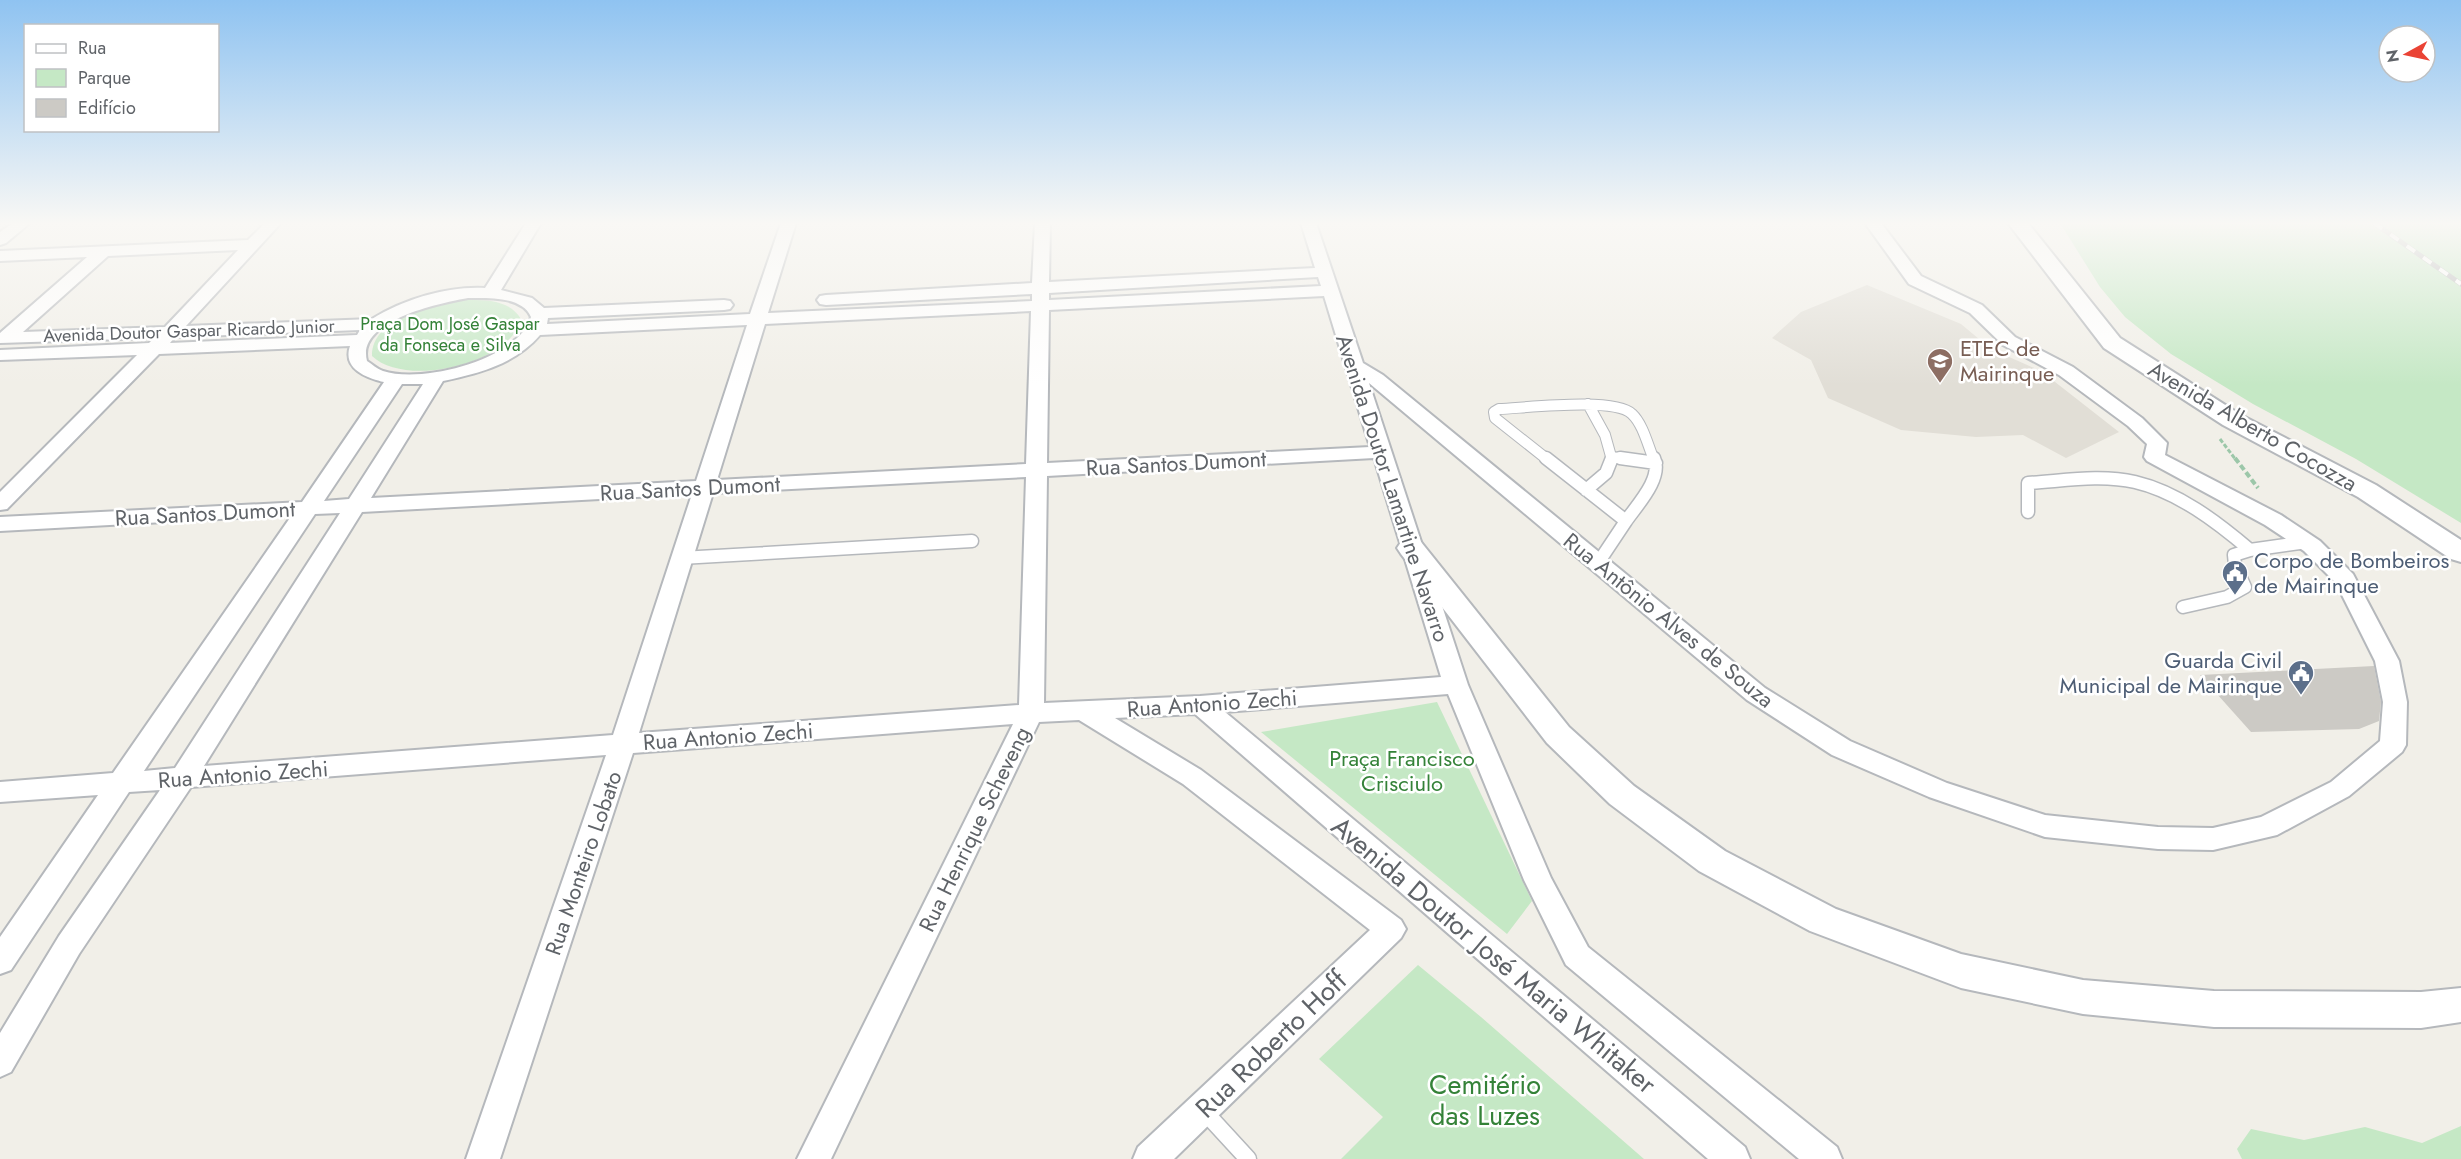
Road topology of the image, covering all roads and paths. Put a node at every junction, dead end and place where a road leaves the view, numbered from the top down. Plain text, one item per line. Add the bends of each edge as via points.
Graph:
1 (75, 277) edge
2 (222, 277) edge
3 (500, 277) edge
4 (770, 277) edge
5 (1040, 277) edge
6 (1326, 277) edge
7 (1913, 277) edge
8 (2060, 277) edge
9 (1328, 282) junction
10 (491, 292) junction
11 (1039, 297) junction
12 (759, 311) junction
13 (537, 322) junction
14 (378, 324) junction
15 (171, 331) junction
16 (361, 340) junction
17 (2, 344) edge
18 (153, 348) junction
19 (1354, 366) junction
20 (436, 378) junction
21 (396, 379) junction
22 (1588, 404) junction
23 (2215, 433) dead end
24 (1381, 452) junction
25 (1612, 457) junction
26 (1656, 463) junction
27 (1036, 470) junction
28 (703, 487) junction
29 (1586, 490) junction
30 (2265, 497) dead end
31 (0, 504) edge
32 (354, 506) junction
33 (309, 508) junction
34 (2028, 512) dead end
35 (1627, 522) junction
36 (0, 524) edge
37 (972, 541) dead end
38 (2307, 542) junction
39 (1411, 548) junction
40 (2250, 550) junction
41 (2461, 553) edge
42 (681, 558) junction
43 (1598, 563) junction
44 (2183, 607) dead end
45 (1456, 686) junction
46 (1200, 705) junction
47 (1082, 710) junction
48 (1031, 712) junction
49 (623, 744) junction
50 (183, 778) junction
51 (120, 783) junction
52 (0, 792) edge
53 (0, 961) edge
54 (2461, 1005) edge
55 (0, 1062) edge
56 (1203, 1109) junction
57 (483, 1159) edge
58 (814, 1159) edge
59 (1150, 1159) edge
60 (1248, 1159) edge
61 (1733, 1159) edge
62 (1825, 1159) edge

1 - 17 street
2 - 15 street
3 - 10 street
4 - 12 street, Rua Monteiro Lobato
5 - 11 street, Rua Henrique Scheveng
6 - 9 street, Avenida Doutor Lamartine Navarro
7 - 38 street, Rua Antônio Alves de Souza via 1976,309 2009,341 2066,371 2135,422 2157,443 2154,457
8 - 41 street, Avenida Alberto Cocozza via 2112,343 2232,420 2367,491
9 - 11 street
9 - 19 street, Avenida Doutor Lamartine Navarro
10 - 13 street via 530,303
10 - 14 street via 419,304
11 - 12 street
11 - 27 street, Rua Henrique Scheveng
12 - 13 street
12 - 28 street, Rua Monteiro Lobato
13 - 20 street via 522,346 498,360
14 - 15 street, Avenida Doutor Gaspar Ricardo Junior
14 - 16 street
15 - 17 street, Avenida Doutor Gaspar Ricardo Junior
15 - 18 street
16 - 18 street, Avenida Doutor Gaspar Ricardo Junior
16 - 21 street via 357,358 361,365
17 - 18 street, Avenida Doutor Gaspar Ricardo Junior
18 - 31 street
19 - 24 street, Avenida Doutor Lamartine Navarro
19 - 43 street, Rua Antônio Alves de Souza via 1376,379
20 - 21 street
20 - 32 street
21 - 33 street
22 - 25 lane
22 - 26 lane via 1625,408 1634,415
22 - 29 lane via 1494,412 1495,418
23 - 30 path
24 - 27 street, Rua Santos Dumont
24 - 39 street, Avenida Doutor Lamartine Navarro
25 - 26 lane
25 - 29 lane via 1610,467
26 - 35 lane via 1653,481
27 - 28 street, Rua Santos Dumont
27 - 48 street, Rua Henrique Scheveng
28 - 32 street, Rua Santos Dumont
28 - 42 street, Rua Monteiro Lobato
29 - 35 lane
32 - 33 street, Rua Santos Dumont
32 - 50 street
33 - 36 street, Rua Santos Dumont
33 - 51 street
34 - 40 lane via 2028,483 2092,479 2135,482 2173,497
35 - 43 lane
37 - 42 lane
38 - 40 lane
38 - 43 street, Rua Antônio Alves de Souza via 2344,579 2387,661 2396,702 2392,745 2340,789 2267,827 2213,839 2158,838 2045,826 1938,790 1841,748 1756,694
39 - 45 street, Avenida Doutor Lamartine Navarro
39 - 54 street via 1558,735 1622,795 1712,861 1823,920 1962,971 2083,997 2214,1009 2421,1010
40 - 44 lane via 2234,555 2245,586 2227,597
42 - 49 street, Rua Monteiro Lobato
45 - 46 street, Rua Antonio Zechi
45 - 62 street via 1538,880 1576,956
46 - 47 street, Rua Antonio Zechi
46 - 61 street, Avenida Doutor José Maria Whitaker
47 - 48 street, Rua Antonio Zechi
47 - 56 street, Rua Roberto Hoff via 1192,777 1391,929
48 - 49 street, Rua Antonio Zechi
48 - 58 street, Rua Henrique Scheveng
49 - 50 street, Rua Antonio Zechi
49 - 57 street, Rua Monteiro Lobato
50 - 51 street, Rua Antonio Zechi
50 - 55 street via 69,945
51 - 52 street, Rua Antonio Zechi
51 - 53 street
56 - 59 street, Rua Roberto Hoff
56 - 60 lane

